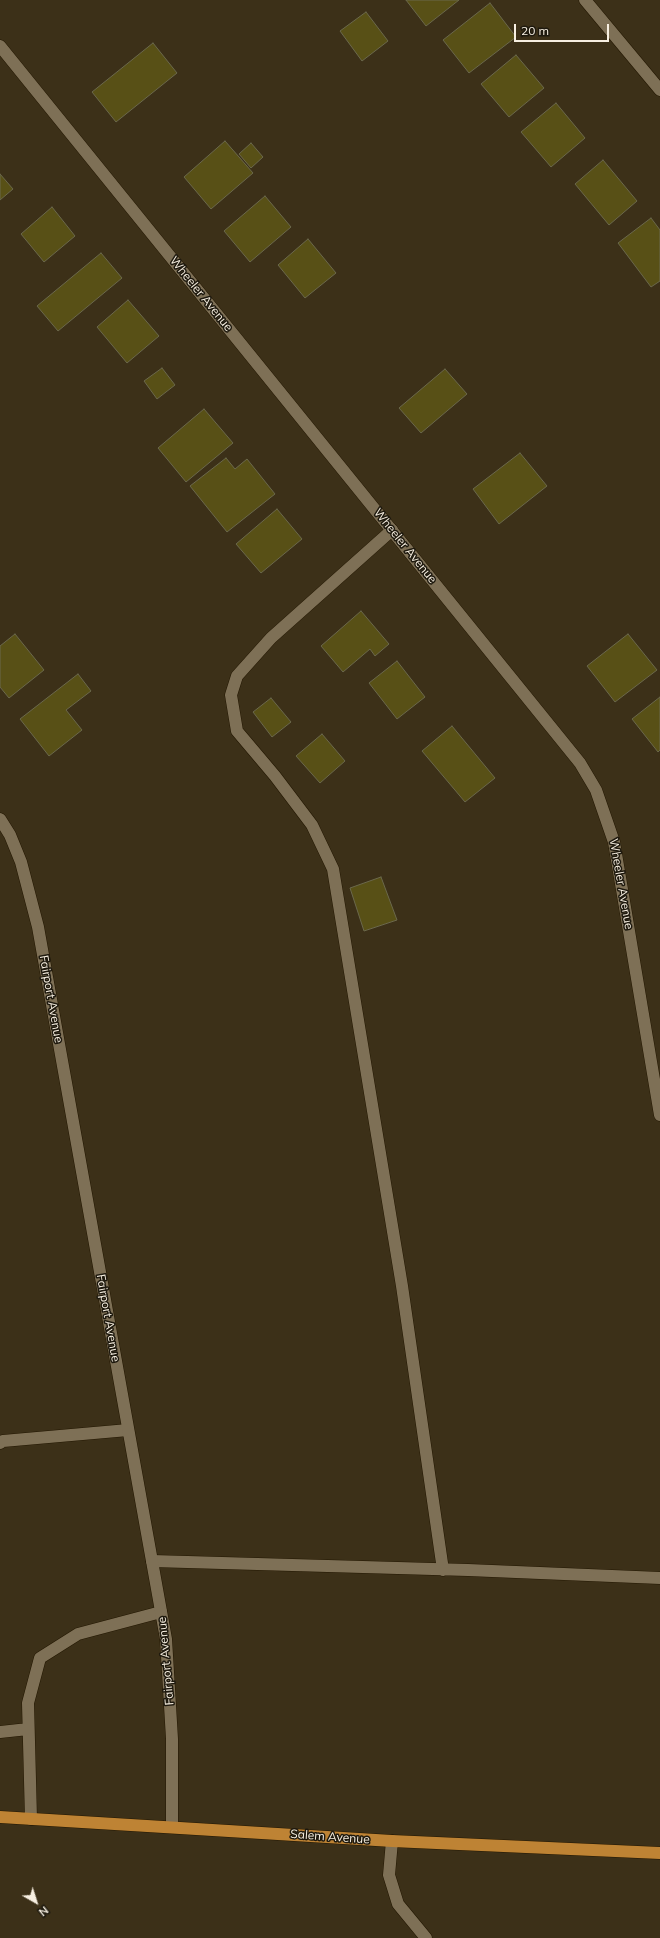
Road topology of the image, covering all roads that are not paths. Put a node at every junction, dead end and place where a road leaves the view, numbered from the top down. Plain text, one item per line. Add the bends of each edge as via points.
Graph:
1 (585, 0) edge
2 (0, 46) edge
3 (660, 90) edge
4 (392, 530) junction
5 (0, 818) edge
6 (660, 1115) edge
7 (128, 1430) junction
8 (0, 1443) edge
9 (152, 1561) junction
10 (443, 1570) junction
11 (660, 1578) edge
12 (161, 1612) junction
13 (28, 1729) junction
14 (0, 1732) edge
15 (0, 1817) edge
16 (32, 1819) junction
17 (172, 1826) junction
18 (392, 1841) junction
19 (660, 1853) edge
20 (426, 1938) edge

1 - 3 street
2 - 4 street, Wheeler Avenue
4 - 6 street, Wheeler Avenue via 580,763 596,790 614,842
4 - 10 street via 271,638 237,676 231,695 237,731 276,776 312,825 333,869 400,1278
5 - 7 street, Fairport Avenue via 21,862 38,927
7 - 8 street
7 - 9 street, Fairport Avenue
9 - 10 street
9 - 12 street, Fairport Avenue
10 - 11 street
12 - 13 street via 78,1634 40,1658 28,1703
12 - 17 street, Fairport Avenue via 166,1639 172,1739
13 - 14 street
13 - 16 street
15 - 16 main road, Salem Avenue
16 - 17 main road, Salem Avenue
17 - 18 main road, Salem Avenue
18 - 19 main road, Salem Avenue
18 - 20 street via 389,1875 398,1904

